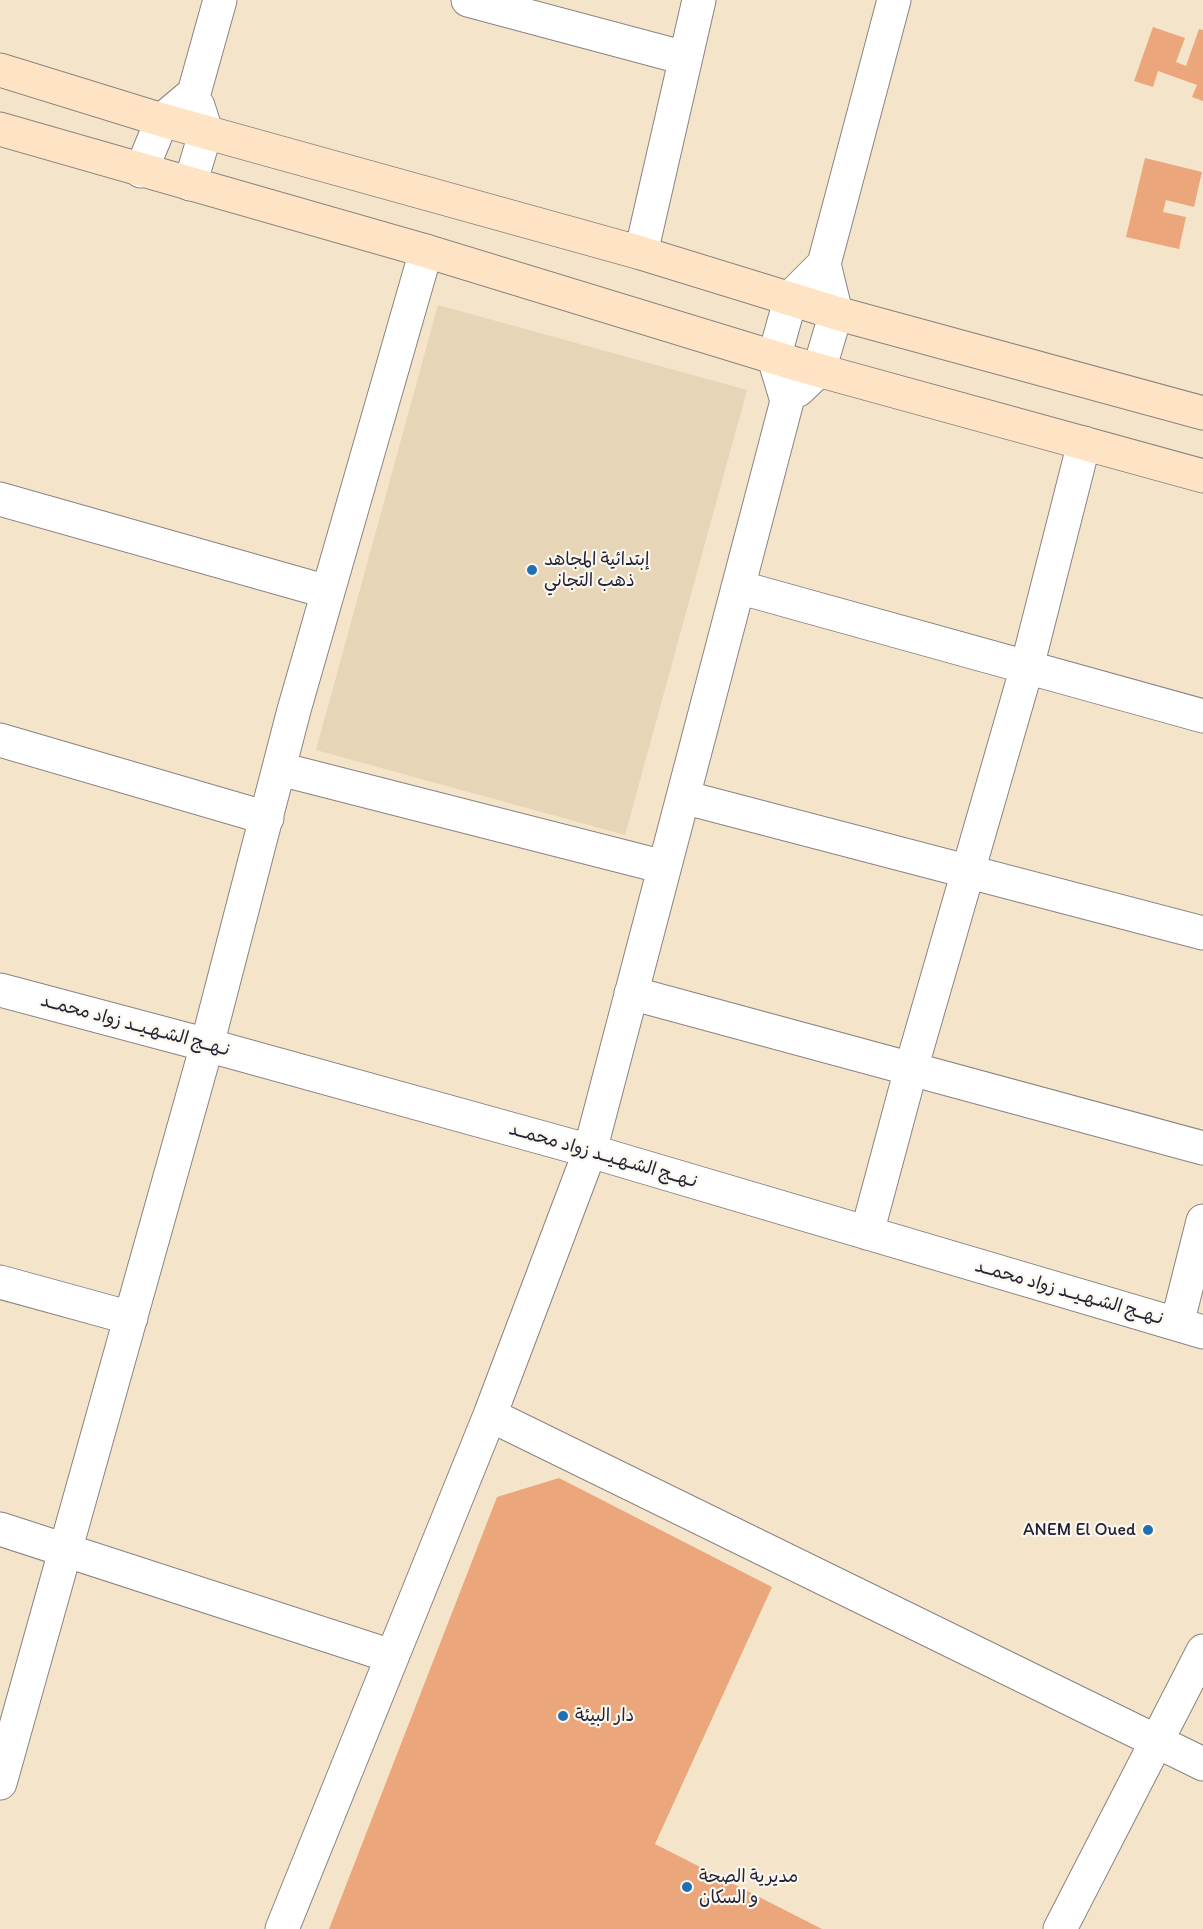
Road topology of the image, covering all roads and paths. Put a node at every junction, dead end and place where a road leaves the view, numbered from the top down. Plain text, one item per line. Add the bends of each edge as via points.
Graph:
1 (220, 0) edge
2 (468, 0) edge
3 (699, 0) edge
4 (894, 0) edge
5 (685, 58) junction
6 (0, 70) edge
7 (194, 93) junction
8 (162, 120) junction
9 (0, 129) edge
10 (206, 131) junction
11 (141, 171) junction
12 (190, 184) junction
13 (426, 251) junction
14 (641, 254) junction
15 (824, 264) junction
16 (791, 297) junction
17 (836, 313) junction
18 (774, 358) junction
19 (819, 370) junction
20 (787, 401) junction
21 (1203, 413) edge
22 (1084, 443) junction
23 (1203, 476) edge
24 (0, 500) edge
25 (738, 587) junction
26 (328, 592) junction
27 (1027, 667) junction
28 (1203, 716) edge
29 (0, 740) edge
30 (280, 769) junction
31 (683, 797) junction
32 (267, 818) junction
33 (664, 867) junction
34 (969, 872) junction
35 (1203, 933) edge
36 (0, 990) edge
37 (631, 993) junction
38 (207, 1045) junction
39 (911, 1069) junction
40 (1203, 1148) edge
41 (590, 1151) junction
42 (1203, 1221) edge
43 (867, 1233) junction
44 (0, 1282) edge
45 (131, 1318) junction
46 (1190, 1328) edge
47 (490, 1415) junction
48 (0, 1529) edge
49 (66, 1550) junction
50 (1203, 1651) edge
51 (391, 1656) junction
52 (1157, 1741) junction
53 (3, 1763) edge
54 (1203, 1764) edge
55 (282, 1929) edge
56 (1060, 1929) edge

1 - 7 street
2 - 5 street
3 - 5 street
4 - 15 street
5 - 14 street
6 - 8 main road
7 - 8 street
7 - 10 street
8 - 10 main road
8 - 11 street
9 - 11 main road
10 - 12 street
10 - 14 main road
11 - 12 main road
12 - 13 main road
13 - 18 main road
13 - 26 street
14 - 16 main road
15 - 16 street
15 - 17 street
16 - 17 main road
16 - 18 street
17 - 19 street
17 - 21 main road
18 - 19 main road
18 - 20 street
19 - 20 street
19 - 22 main road
20 - 25 street
22 - 23 main road
22 - 27 street
24 - 26 street
25 - 27 street
25 - 31 street
26 - 30 street
27 - 28 street
27 - 34 street
29 - 32 street
30 - 32 street
30 - 33 street
31 - 33 street
31 - 34 street
32 - 38 street
33 - 37 street
34 - 35 street
34 - 39 street
36 - 38 street, نـهــج الشـهـيــد زواد محمــد
37 - 39 street
37 - 41 street
38 - 41 street, نـهــج الشـهـيــد زواد محمــد
38 - 45 street
39 - 40 street
39 - 43 street
41 - 43 street, نـهــج الشـهـيــد زواد محمــد
41 - 47 street
42 - 46 street
43 - 46 street, نـهــج الشـهـيــد زواد محمــد
44 - 45 street
45 - 49 street
47 - 51 street
47 - 52 street
48 - 49 street
49 - 51 street
49 - 53 street
50 - 52 street
51 - 55 street
52 - 54 street
52 - 56 street

